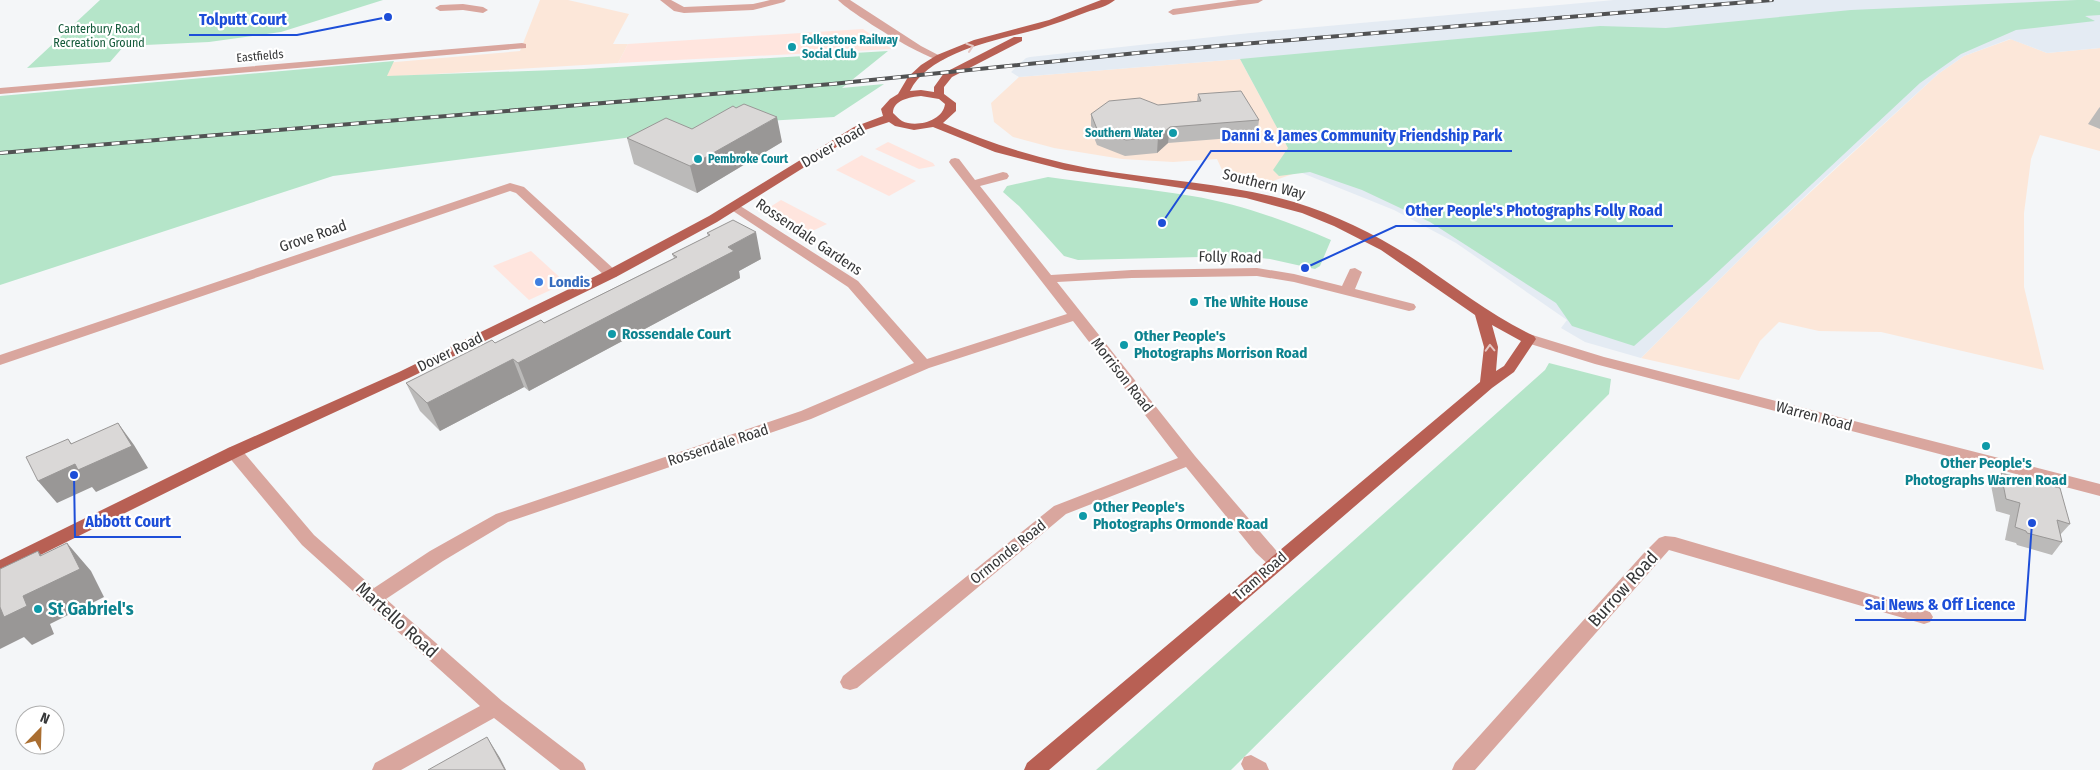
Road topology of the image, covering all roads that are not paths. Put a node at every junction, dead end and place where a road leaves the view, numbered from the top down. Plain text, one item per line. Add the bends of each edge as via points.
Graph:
1 (472, 0) edge
2 (665, 0) edge
3 (781, 0) edge
4 (843, 0) edge
5 (1110, 0) edge
6 (1190, 0) edge
7 (1253, 0) edge
8 (1258, 0) edge
9 (463, 7) junction
10 (440, 8) dead end
11 (1199, 9) junction
12 (483, 10) dead end
13 (1173, 12) dead end
14 (1053, 21) junction
15 (382, 46) dead end
16 (522, 46) dead end
17 (378, 58) junction
18 (939, 58) junction
19 (0, 91) edge
20 (903, 96) junction
21 (939, 96) junction
22 (890, 118) junction
23 (934, 123) junction
24 (955, 162) dead end
25 (1002, 176) dead end
26 (973, 184) junction
27 (734, 206) junction
28 (1355, 272) dead end
29 (611, 274) junction
30 (1047, 280) junction
31 (1347, 291) junction
32 (1409, 307) dead end
33 (1482, 314) junction
34 (1075, 316) junction
35 (1529, 339) junction
36 (0, 360) edge
37 (924, 365) junction
38 (1487, 384) junction
39 (234, 452) junction
40 (1189, 460) junction
41 (2100, 490) edge
42 (1277, 562) junction
43 (0, 568) edge
44 (373, 599) junction
45 (1924, 617) dead end
46 (850, 682) dead end
47 (495, 707) junction
48 (382, 770) edge
49 (576, 770) edge
50 (1034, 770) edge
51 (1462, 770) edge

1 - 9 street
2 - 3 street via 684,10 753,7
4 - 18 street via 917,48
5 - 14 main road
6 - 11 street
7 - 8 street
7 - 11 street
9 - 10 street
9 - 12 street
11 - 13 street
18 -> 14 main road
14 - 21 main road via 948,76 939,86
15 - 17 street
16 - 17 street, Eastfields
17 - 19 street, Eastfields
18 - 20 main road via 910,81
20 - 21 main road via 921,93
20 - 22 main road via 887,109
21 - 23 main road via 946,99 952,109 950,115
22 - 23 main road via 914,126
22 - 27 main road, Dover Road via 858,129
23 - 33 main road, Southern Way via 996,150 1023,157 1113,175 1241,192 1290,205 1375,241
24 - 26 street, Morrison Road
25 - 26 street
26 - 30 street, Morrison Road
27 - 29 main road, Dover Road
27 - 37 street, Rossendale Gardens via 853,284
28 - 31 street
29 - 36 street, Grove Road via 520,190 510,187
29 - 39 main road, Dover Road via 404,375
30 - 31 street, Folly Road via 1142,273 1257,272
30 - 34 street, Morrison Road
31 - 32 street, Folly Road
33 - 35 main road, Southern Way
38 -> 33 main road via 1491,347
34 - 37 street, Rossendale Road
34 - 40 street, Morrison Road
35 - 38 main road, Tram Road via 1509,369
35 - 41 street, Warren Road via 1590,358
37 - 44 street, Rossendale Road via 806,415 502,518 466,537
38 - 42 main road, Tram Road
39 - 43 main road, Dover Road
39 - 44 street, Martello Road via 308,540
40 - 42 street, Morrison Road
40 - 46 street, Ormonde Road via 1060,510
42 - 50 main road, Tram Road
44 - 47 street, Martello Road
45 - 51 street, Burrow Road via 1665,543
47 - 48 street
47 - 49 street, Martello Road

